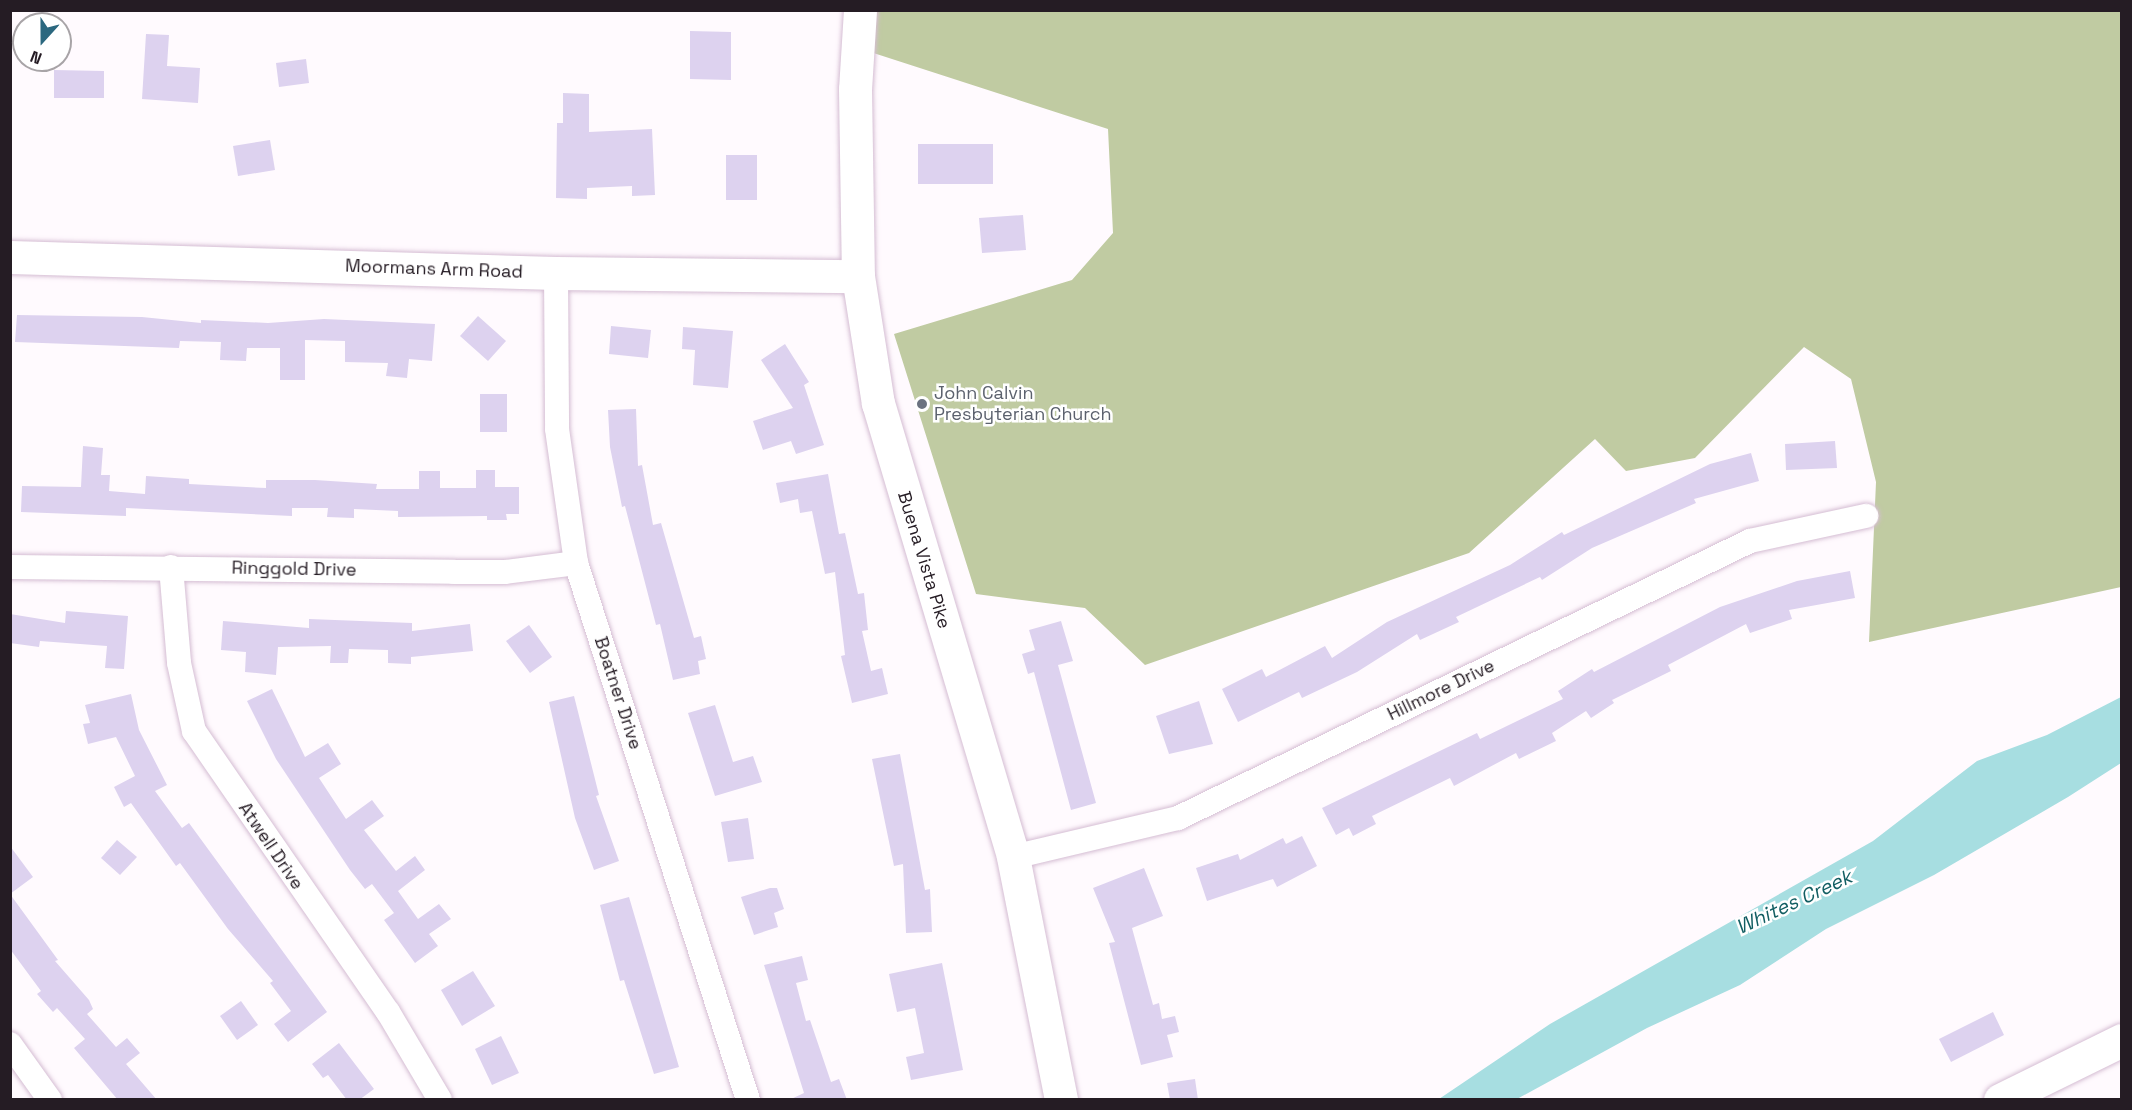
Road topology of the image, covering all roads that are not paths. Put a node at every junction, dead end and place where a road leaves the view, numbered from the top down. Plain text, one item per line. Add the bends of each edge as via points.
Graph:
1 (860, 10) edge
2 (10, 257) edge
3 (556, 273) junction
4 (858, 276) junction
5 (1866, 516) dead end
6 (576, 563) junction
7 (10, 567) edge
8 (171, 567) junction
9 (1013, 857) junction
10 (2121, 1041) edge
11 (10, 1044) edge
12 (50, 1100) edge
13 (440, 1100) edge
14 (748, 1100) edge
15 (1061, 1100) edge
16 (2000, 1100) edge

1 - 4 main road, Buena Vista Pike via 855,89
2 - 3 main road, Moormans Arm Road
3 - 4 main road, Moormans Arm Road
3 - 6 street, Boatner Drive via 557,429
4 - 9 main road, Buena Vista Pike via 878,403
5 - 9 street, Hillmore Drive via 1750,541 1178,818
6 - 8 street, Ringgold Drive via 495,572
6 - 14 street, Boatner Drive
7 - 8 street, Ringgold Drive
8 - 13 street, Atwell Drive via 179,663 194,731 387,1012
9 - 15 main road, Buena Vista Pike
10 - 16 main road
11 - 12 street

